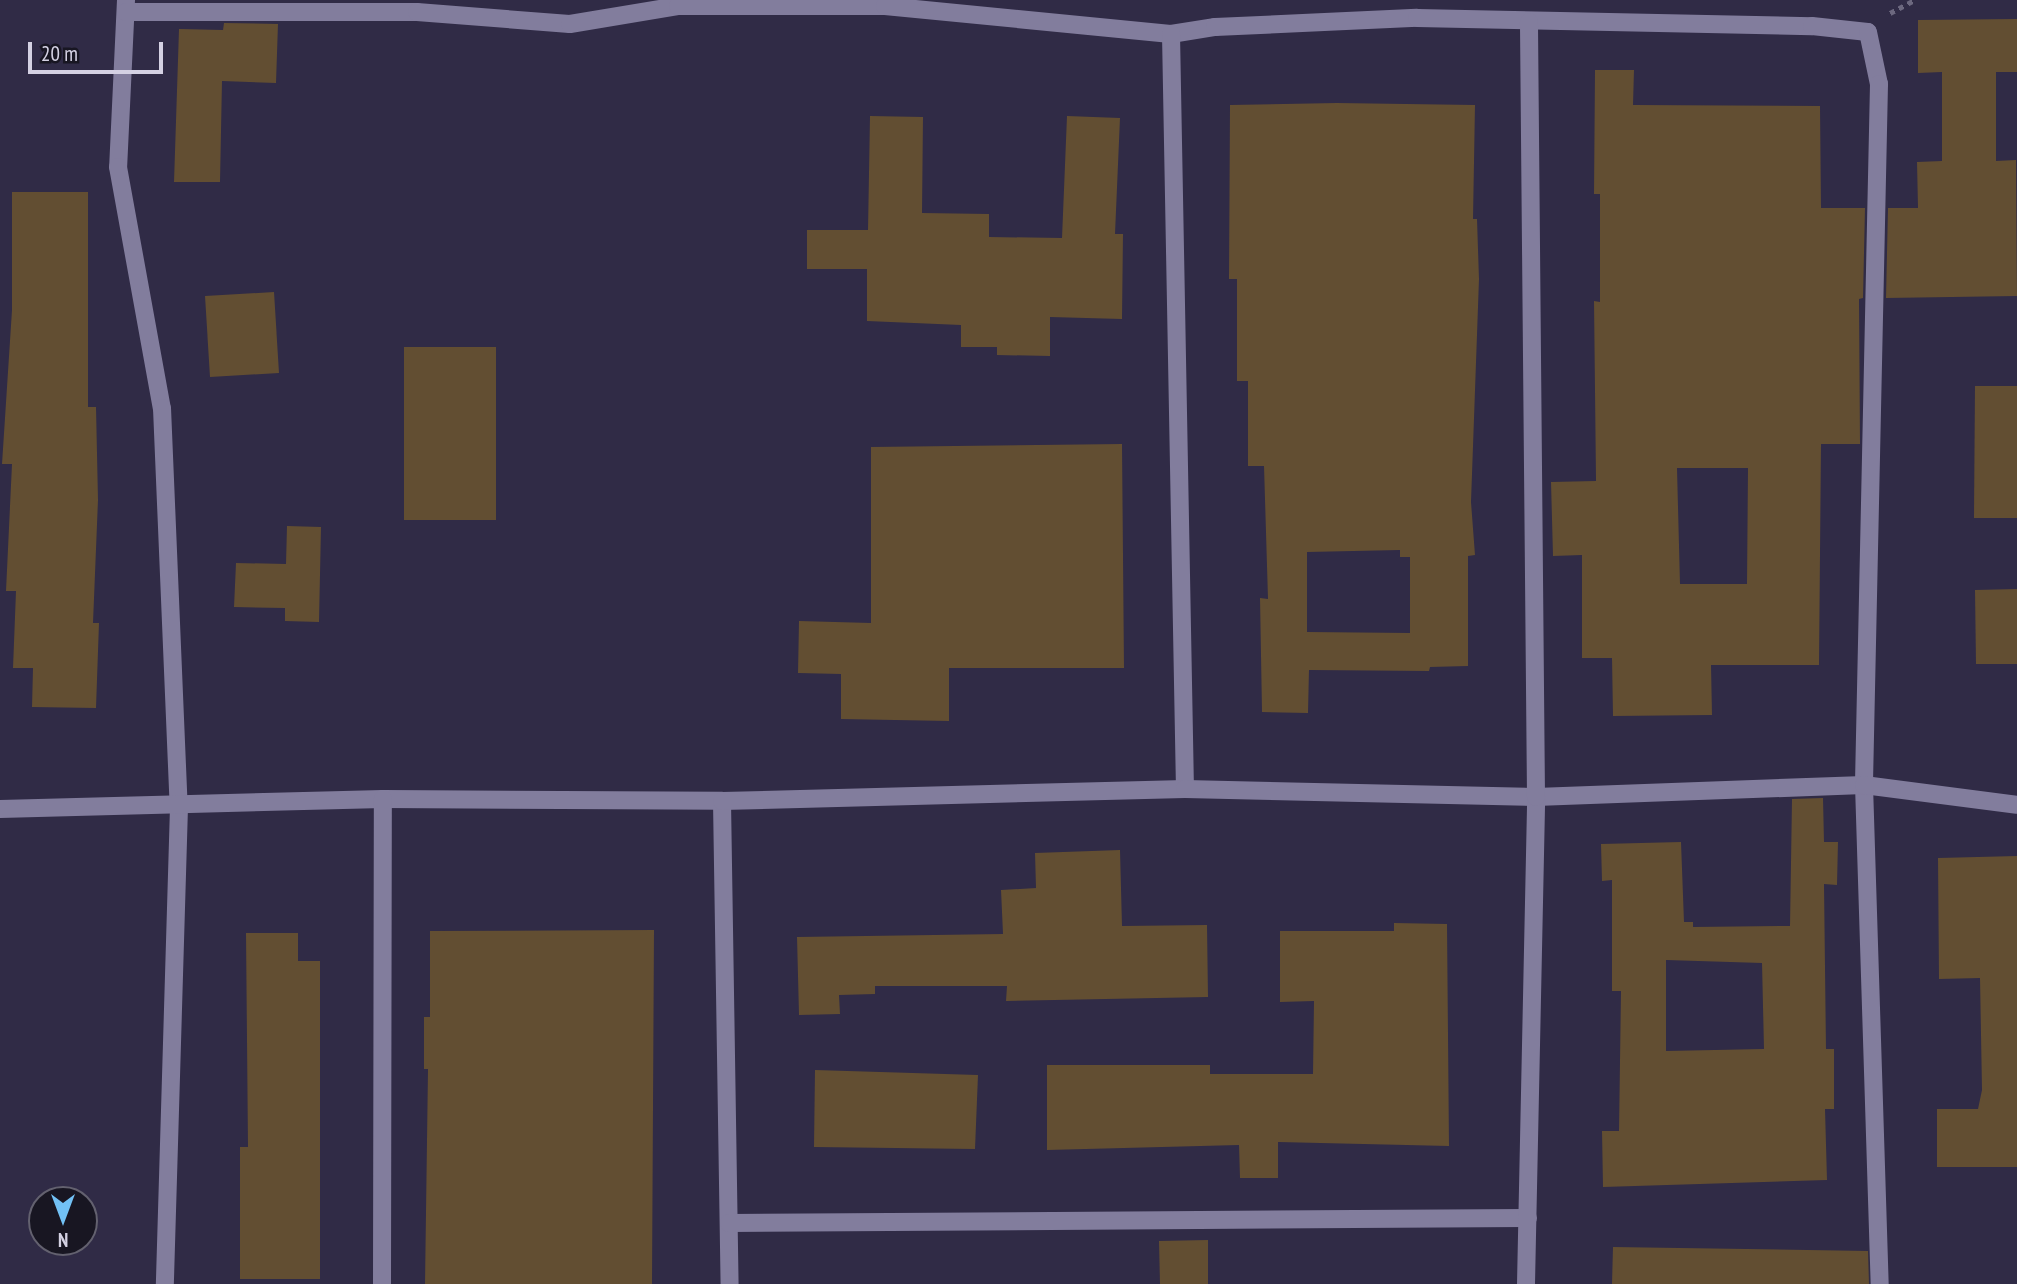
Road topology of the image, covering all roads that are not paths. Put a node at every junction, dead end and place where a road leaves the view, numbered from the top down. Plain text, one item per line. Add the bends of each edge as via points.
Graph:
1 (126, 6) edge
2 (1529, 22) junction
3 (1171, 34) junction
4 (1864, 785) junction
5 (1185, 789) junction
6 (1536, 797) junction
7 (383, 799) junction
8 (722, 801) junction
9 (2017, 805) edge
10 (179, 807) junction
11 (0, 809) edge
12 (1528, 1218) junction
13 (729, 1223) junction
14 (165, 1284) edge
15 (382, 1284) edge
16 (730, 1284) edge
17 (1526, 1284) edge
18 (1880, 1284) edge

1 - 3 street via 417,12 570,24 678,6 885,6
1 - 10 street via 118,167 162,408
2 - 3 street via 1417,18 1215,27
2 - 4 street via 1812,26 1868,32 1879,84
2 - 6 street
3 - 5 street
4 - 6 street
4 - 9 street
4 - 18 street
5 - 6 street
5 - 8 street
6 - 12 street
7 - 8 street
7 - 10 street
7 - 15 street
8 - 13 street
10 - 11 street
10 - 14 street
12 - 13 street
12 - 17 street
13 - 16 street

